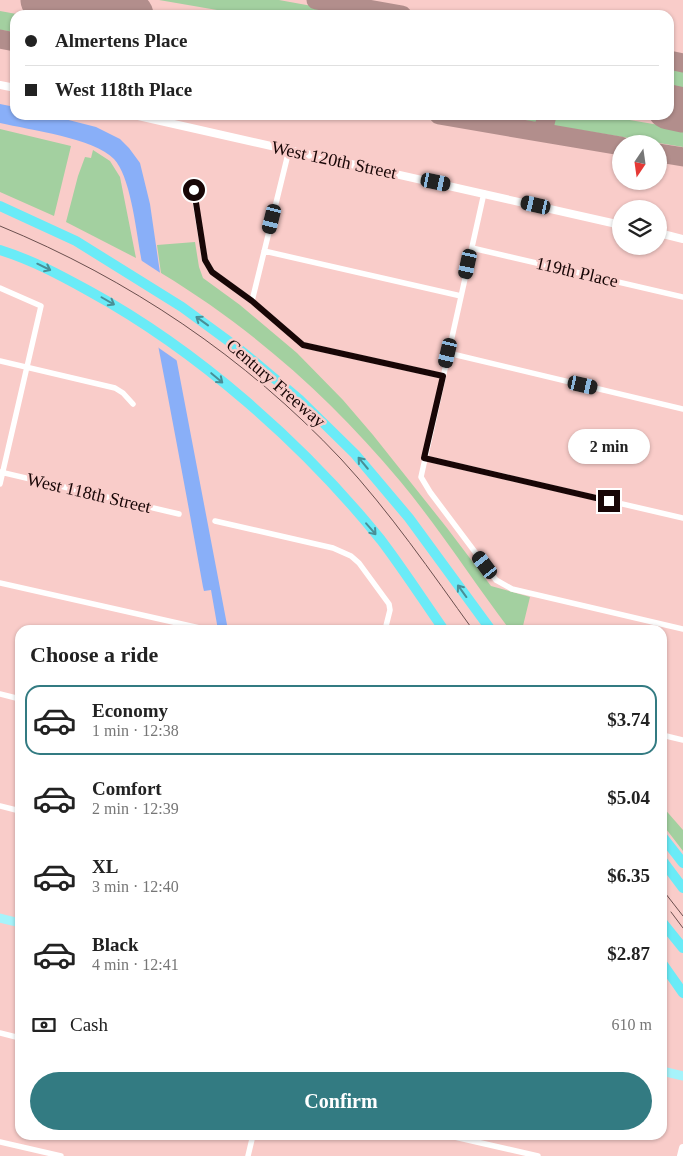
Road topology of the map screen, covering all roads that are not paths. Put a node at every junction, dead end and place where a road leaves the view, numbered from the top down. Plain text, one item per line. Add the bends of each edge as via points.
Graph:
1 (156, 120) edge
2 (289, 150) junction
3 (195, 185) dead end
4 (484, 193) junction
5 (0, 199) edge
6 (0, 206) edge
7 (35, 221) junction
8 (612, 223) edge
9 (667, 235) edge
10 (683, 239) edge
11 (472, 248) junction
12 (0, 250) edge
13 (264, 251) junction
14 (0, 288) edge
15 (461, 296) junction
16 (683, 297) edge
17 (252, 301) junction
18 (448, 353) junction
19 (0, 362) edge
20 (27, 368) junction
21 (443, 376) junction
22 (133, 404) dead end
23 (683, 409) edge
24 (424, 458) junction
25 (1, 472) edge
26 (0, 484) edge
27 (179, 514) dead end
28 (683, 518) edge
29 (215, 521) dead end
30 (0, 583) edge
31 (170, 625) edge
32 (386, 625) edge
33 (440, 625) edge
34 (487, 625) edge
35 (666, 625) edge
36 (667, 625) edge
37 (683, 629) edge
38 (0, 694) edge
39 (15, 698) edge
40 (667, 736) edge
41 (683, 740) edge
42 (0, 806) edge
43 (15, 810) edge
44 (667, 842) edge
45 (683, 863) edge
46 (667, 867) edge
47 (683, 888) edge
48 (0, 918) edge
49 (15, 922) edge
50 (667, 928) edge
51 (683, 948) edge
52 (667, 968) edge
53 (667, 969) edge
54 (683, 987) edge
55 (683, 993) edge
56 (0, 1033) edge
57 (15, 1037) edge
58 (667, 1072) edge
59 (683, 1076) edge
60 (252, 1140) edge
61 (468, 1140) edge
62 (0, 1142) edge
63 (683, 1148) edge
64 (61, 1156) edge
65 (248, 1156) edge
66 (538, 1156) edge
67 (681, 1156) edge

1 - 2 main road, West 120th Street
2 - 4 main road, West 120th Street
2 - 13 street
3 - 17 street via 206,265
4 - 8 main road, West 120th Street
4 - 11 street
5 - 7 highway
6 - 7 highway, Century Freeway
34 -> 7 highway, Century Freeway via 409,518 355,454 299,399 246,354 182,307 76,241
9 - 10 main road
11 - 15 street
11 - 16 street, 119th Place
12 -> 33 highway, Century Freeway via 66,277 180,347 286,437 381,541
13 - 15 street
13 - 17 street
14 - 20 street via 41,306
15 - 18 street
17 - 21 street via 303,345
18 - 21 street
18 - 23 street
19 - 20 street
20 - 22 street via 115,388
20 - 25 street
21 - 24 street
24 - 28 street
24 - 35 street via 421,477 496,580 518,590
25 - 26 street
25 - 27 street, West 118th Street
29 - 32 street via 344,552 360,563 389,604
30 - 31 street
36 - 37 street
38 - 39 street
40 - 41 street
42 - 43 street
44 - 45 highway
46 - 47 highway
48 - 49 main road
50 - 51 highway
52 - 54 highway
53 - 55 highway
56 - 57 street
58 - 59 main road
60 - 65 street
61 - 66 street
62 - 64 street
63 - 67 main road

